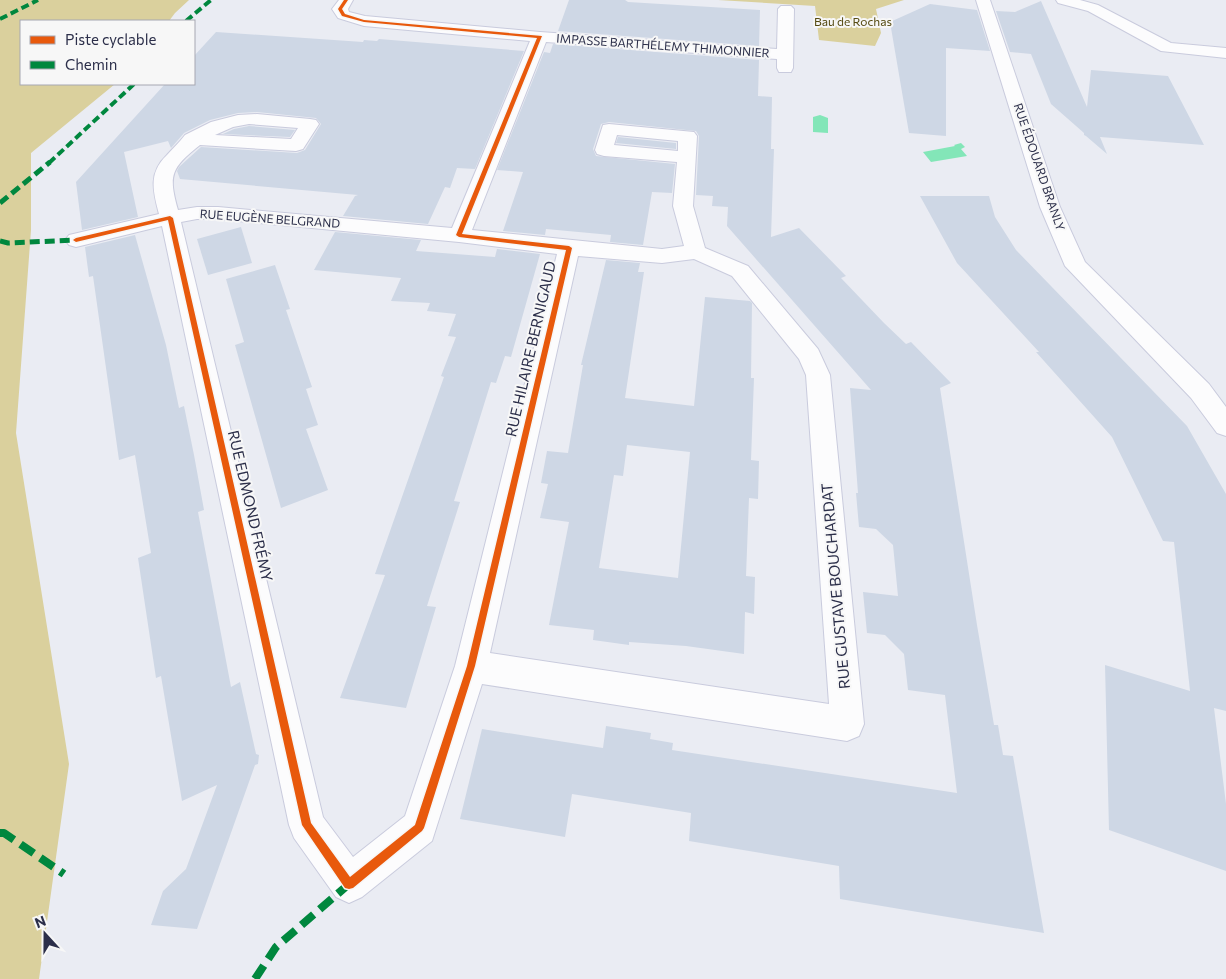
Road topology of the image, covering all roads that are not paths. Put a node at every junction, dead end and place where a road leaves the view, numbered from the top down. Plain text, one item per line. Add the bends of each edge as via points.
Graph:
1 (983, 0) edge
2 (1063, 0) edge
3 (345, 2) edge
4 (786, 9) dead end
5 (540, 37) junction
6 (1226, 53) edge
7 (192, 139) junction
8 (687, 157) dead end
9 (170, 218) junction
10 (459, 235) junction
11 (76, 240) dead end
12 (568, 248) junction
13 (696, 252) junction
14 (1226, 426) edge
15 (471, 666) junction
16 (349, 884) joint

1 - 14 street, RUE ÉDOUARD BRANLY via 1050,207 1076,266 1200,391
2 - 6 street via 1093,8 1167,48
3 - 5 street via 340,9 343,15 364,21
4 - 5 street, IMPASSE BARTHÉLEMY THIMONNIER via 786,62
5 - 10 street
7 - 7 street via 296,146 310,124 248,119 234,121
7 - 9 street via 167,165 163,176
8 - 13 street via 683,206
9 - 10 street, RUE EUGÈNE BELGRAND via 218,213
9 - 11 street
9 - 16 street, RUE EDMOND FRÉMY via 308,826
10 - 12 street, RUE HILAIRE BERNIGAUD
12 - 13 street via 662,256
12 - 15 street, RUE HILAIRE BERNIGAUD
13 - 15 street, RUE GUSTAVE BOUCHARDAT via 740,271 810,355 818,375 847,724
15 - 16 street, RUE HILAIRE BERNIGAUD via 419,828

